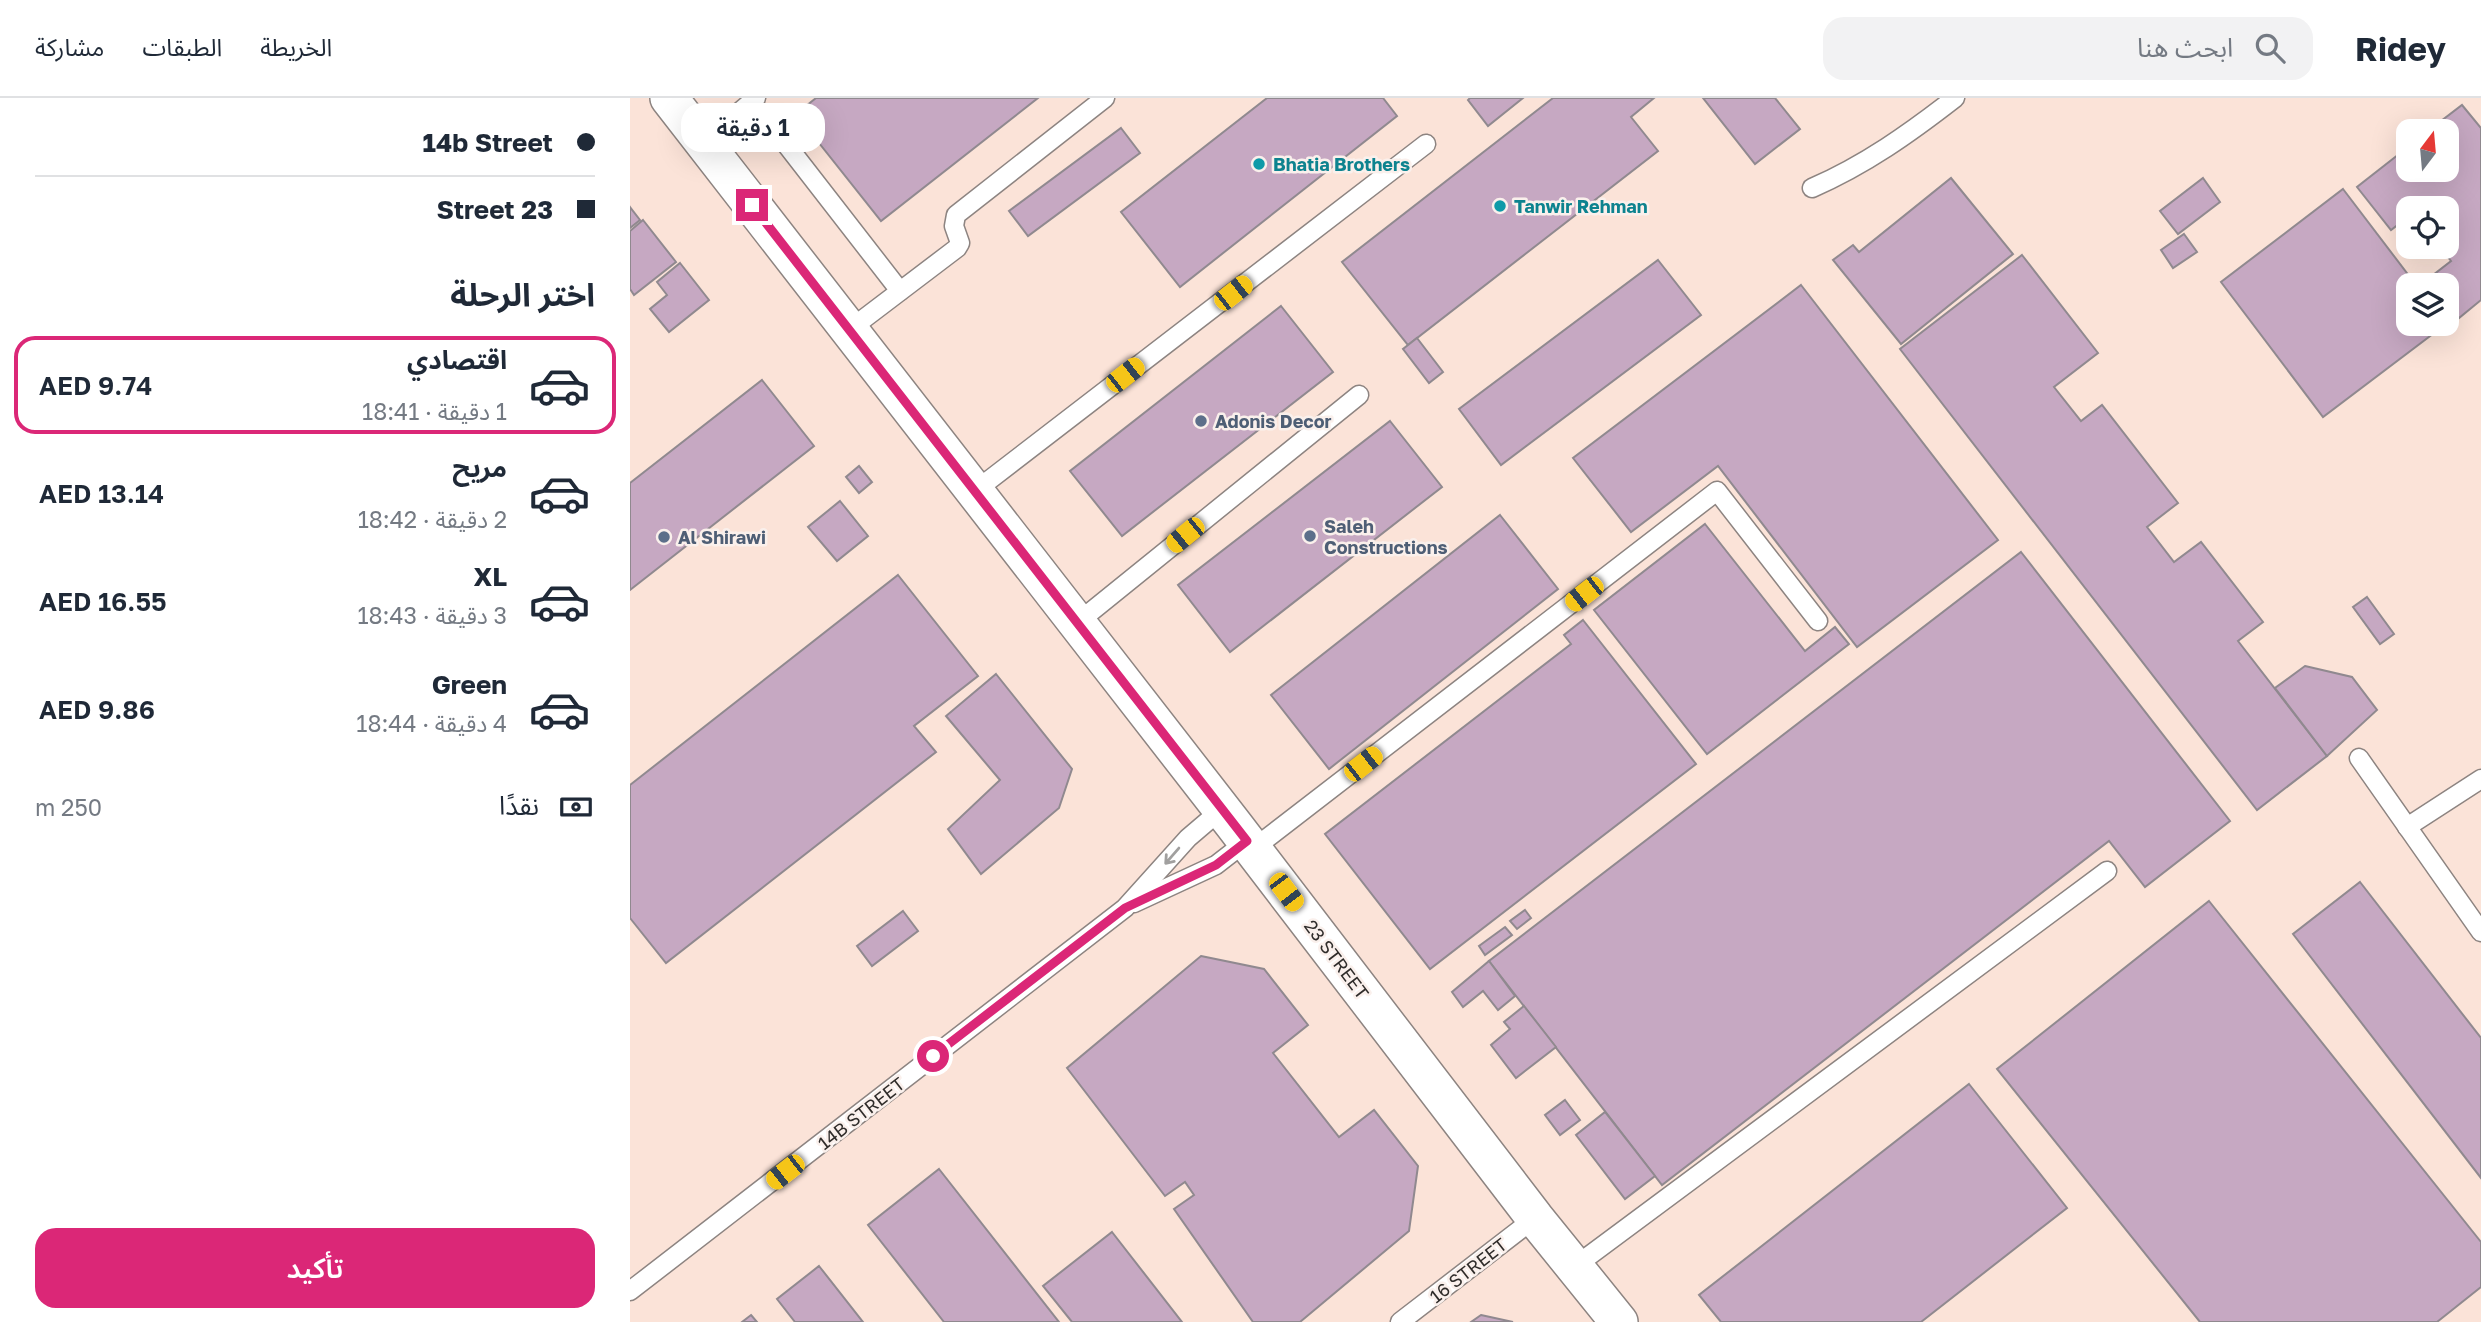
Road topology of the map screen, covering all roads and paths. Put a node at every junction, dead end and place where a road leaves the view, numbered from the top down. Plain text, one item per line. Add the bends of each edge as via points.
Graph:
1 (670, 98) edge
2 (756, 98) edge
3 (1105, 98) edge
4 (1955, 98) edge
5 (782, 139) dead end
6 (704, 142) junction
7 (1426, 144) dead end
8 (1812, 188) dead end
9 (900, 291) junction
10 (849, 330) junction
11 (1359, 395) dead end
12 (975, 491) junction
13 (1818, 621) dead end
14 (1077, 623) junction
15 (2359, 758) dead end
16 (2481, 779) edge
17 (1222, 809) junction
18 (2407, 827) junction
19 (1250, 845) junction
20 (2107, 870) dead end
21 (1125, 908) junction
22 (2481, 932) edge
23 (1535, 1218) junction
24 (1574, 1267) junction
25 (630, 1291) edge
26 (1400, 1322) edge
27 (1619, 1322) edge

1 - 6 street, 23 STREET
2 - 6 lane
3 - 9 lane via 956,215 957,248
4 - 8 lane via 1876,156
5 - 9 lane
6 - 10 street, 23 STREET
7 - 12 lane
9 - 10 lane
10 - 12 street, 23 STREET
11 - 14 lane
12 - 14 street, 23 STREET
13 - 19 lane, 14B STREET via 1717,491
14 - 17 street, 23 STREET
15 - 18 lane
16 - 18 lane
17 - 19 street, 23 STREET
17 -> 21 lane, 14B STREET via 1188,838
18 - 22 lane
19 - 21 lane, 14B STREET
19 - 23 street, 23 STREET
20 - 24 lane
21 - 25 lane, 14B STREET
23 - 24 street, 23 STREET
23 - 26 lane, 16 STREET
24 - 27 street, 23 STREET

